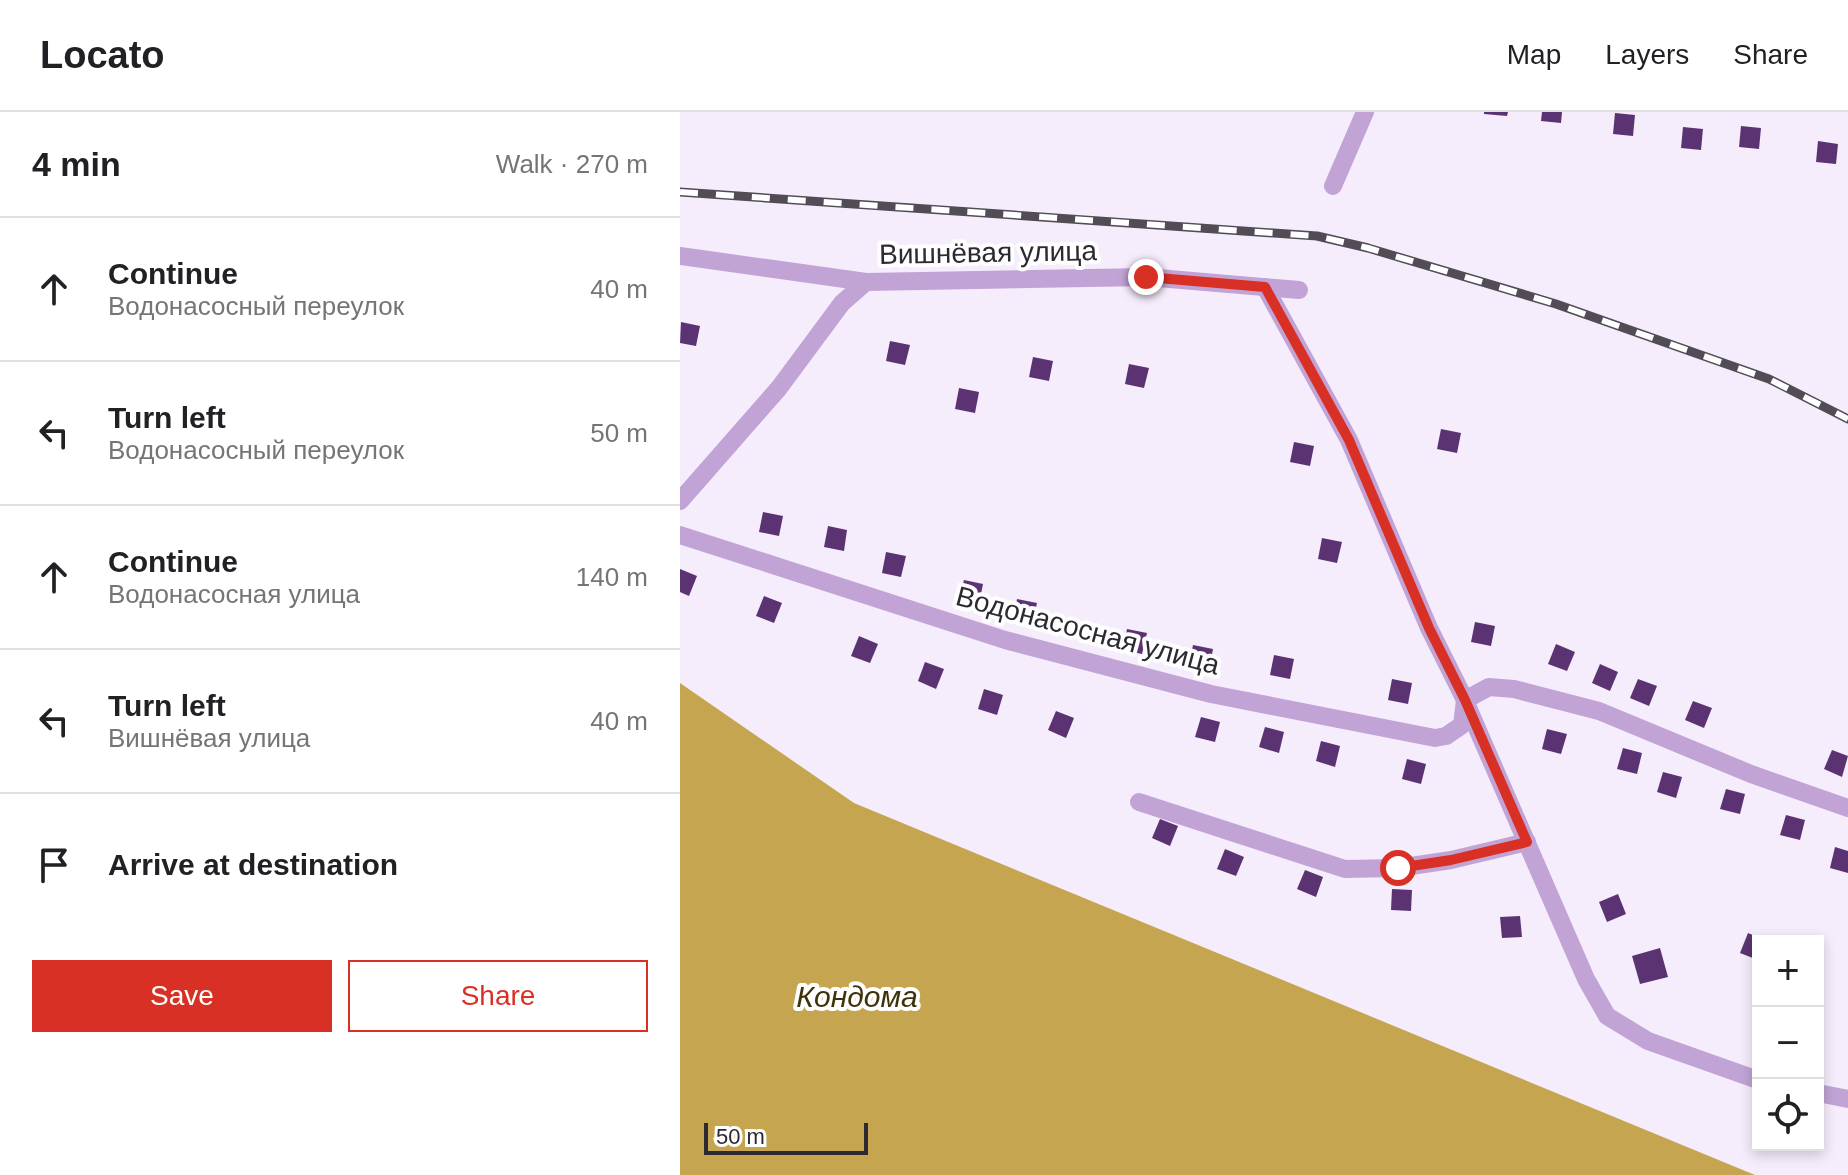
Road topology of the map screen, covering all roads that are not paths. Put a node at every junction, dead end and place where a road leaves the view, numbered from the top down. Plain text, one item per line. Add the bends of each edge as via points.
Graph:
1 (1365, 112) edge
2 (1333, 186) dead end
3 (680, 256) edge
4 (866, 282) junction
5 (1265, 287) junction
6 (1299, 290) dead end
7 (680, 501) edge
8 (680, 535) edge
9 (1465, 700) junction
10 (1139, 802) dead end
11 (1848, 808) edge
12 (1527, 842) junction
13 (1755, 1079) edge
14 (1824, 1094) edge
15 (1848, 1099) edge

1 - 2 street
3 - 4 street, Вишнёвая улица
4 - 5 street, Вишнёвая улица via 1146,277
4 - 7 street via 842,303 779,388
5 - 6 street, Вишнёвая улица
5 - 9 street via 1349,440
8 - 9 street, Водонасосная улица via 1005,640 1211,694 1435,738 1462,725
9 - 11 street via 1489,687 1514,689 1599,711
9 - 12 street
10 - 12 street via 1345,869 1398,868
12 - 13 street via 1607,1016 1648,1041
14 - 15 street

